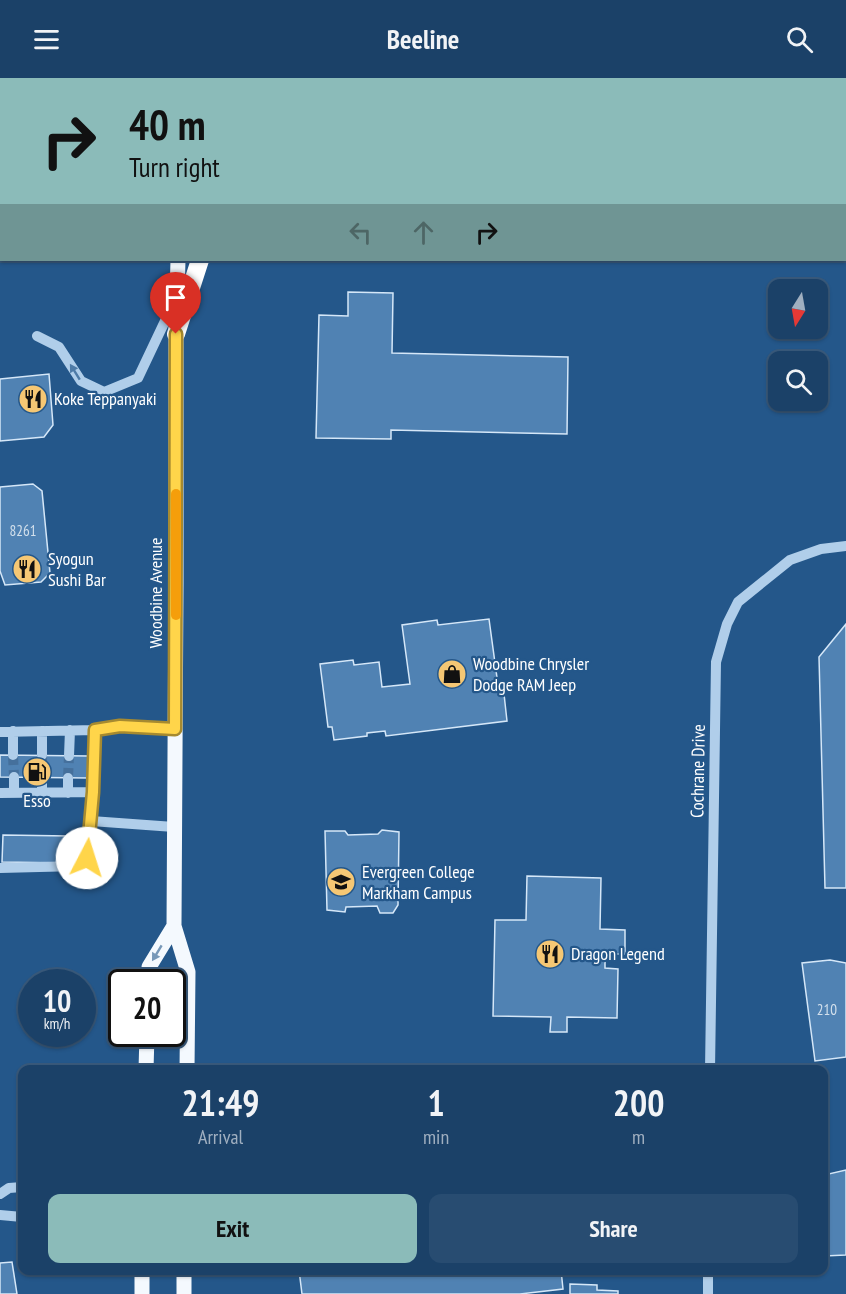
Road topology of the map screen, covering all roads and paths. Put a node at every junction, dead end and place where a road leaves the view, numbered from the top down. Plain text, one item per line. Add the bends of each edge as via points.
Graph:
1 (178, 261) edge
2 (200, 261) edge
3 (177, 297) junction
4 (176, 334) junction
5 (37, 336) dead end
6 (846, 546) edge
7 (175, 729) junction
8 (70, 730) junction
9 (95, 730) junction
10 (13, 731) junction
11 (42, 731) junction
12 (0, 732) edge
13 (13, 755) tunnel mouth
14 (42, 755) tunnel mouth
15 (69, 756) tunnel mouth
16 (14, 777) tunnel mouth
17 (42, 778) tunnel mouth
18 (68, 778) tunnel mouth
19 (14, 792) junction
20 (42, 792) junction
21 (93, 792) junction
22 (0, 793) edge
23 (68, 793) junction
24 (91, 821) junction
25 (174, 827) junction
26 (0, 868) edge
27 (174, 926) junction
28 (149, 969) edge
29 (147, 1047) edge
30 (146, 1065) edge
31 (187, 1065) edge
32 (710, 1065) edge
33 (18, 1187) edge
34 (0, 1194) edge
35 (0, 1215) edge
36 (18, 1217) edge
37 (142, 1275) edge
38 (184, 1275) edge
39 (708, 1275) edge
40 (142, 1294) edge
41 (184, 1294) edge
42 (708, 1294) edge

1 - 3 main road, Woodbine Avenue
2 - 4 highway
3 - 4 main road, Woodbine Avenue
3 -> 5 street via 138,378 104,392 81,381 59,347
4 - 7 main road, Woodbine Avenue
6 - 32 street, Cochrane Drive via 821,549 790,560 738,602 716,662
7 - 9 street via 120,726
7 - 25 main road, Woodbine Avenue
8 - 9 street
8 - 11 street
8 - 15 street
9 - 21 street
10 - 11 street
10 - 12 street
10 - 13 street
11 - 14 street
16 - 19 street
17 - 20 street
18 - 23 street
19 - 20 street
19 - 22 street
20 - 23 street
21 - 23 street
21 - 24 street
24 - 25 street
24 - 26 street via 87,858 80,866
25 - 27 main road, Woodbine Avenue
27 -> 28 main road
27 - 31 main road, Woodbine Avenue via 188,972
29 - 30 main road
33 - 34 street
35 - 36 street
37 - 40 main road
38 - 41 main road
39 - 42 street

